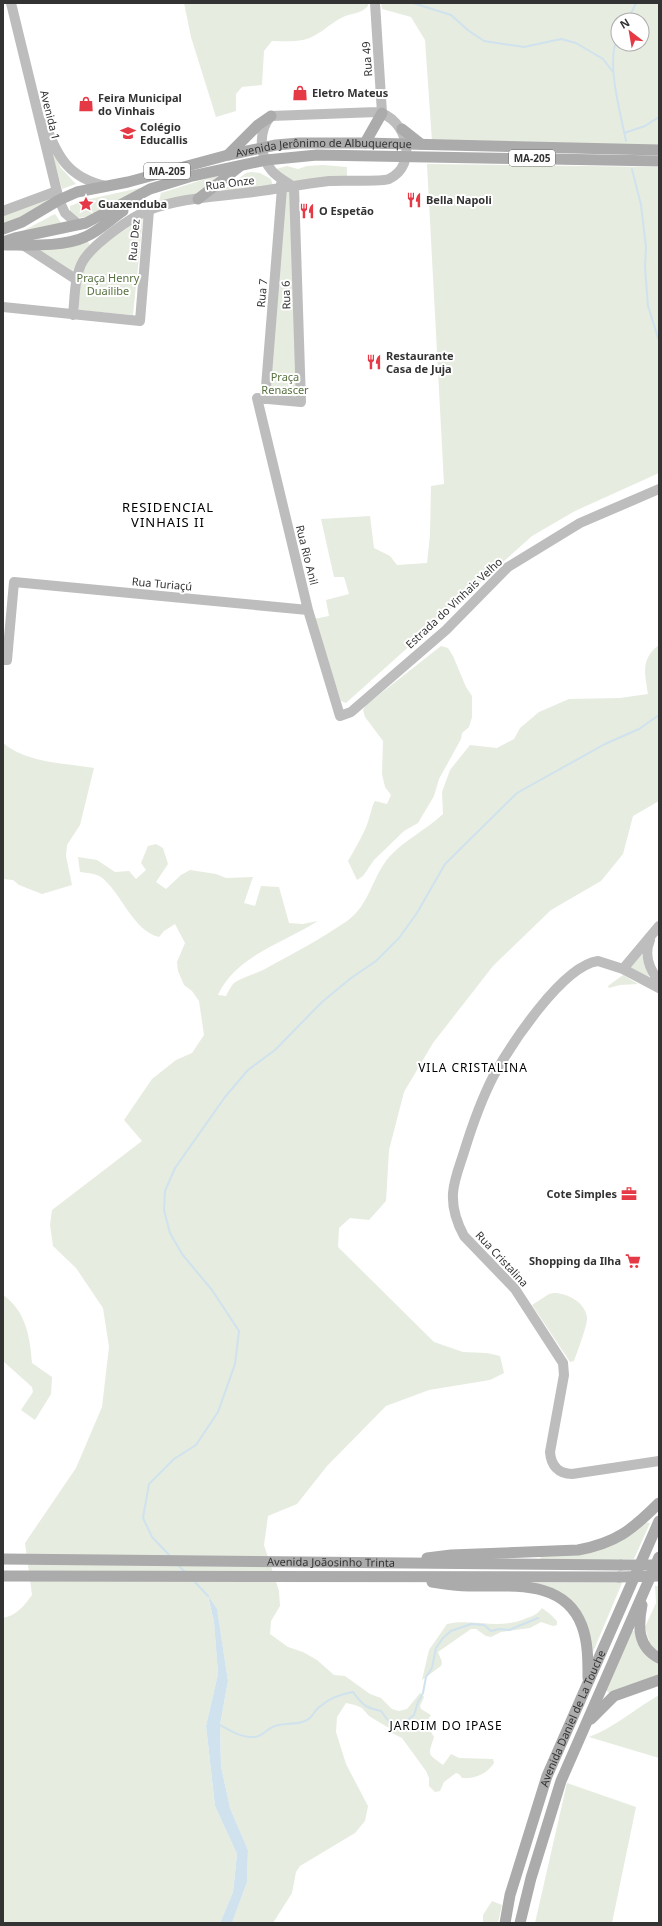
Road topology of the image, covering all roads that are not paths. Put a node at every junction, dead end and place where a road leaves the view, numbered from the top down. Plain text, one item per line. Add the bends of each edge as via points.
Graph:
1 (10, 3) edge
2 (17, 3) edge
3 (375, 3) edge
4 (382, 113) junction
5 (271, 116) junction
6 (402, 130) junction
7 (365, 143) junction
8 (406, 144) junction
9 (421, 144) junction
10 (263, 147) junction
11 (659, 150) edge
12 (228, 155) junction
13 (405, 156) junction
14 (266, 160) junction
15 (659, 160) edge
16 (241, 165) junction
17 (192, 176) junction
18 (279, 178) junction
19 (106, 186) junction
20 (294, 187) junction
21 (282, 188) junction
22 (58, 196) junction
23 (198, 199) junction
24 (3, 210) edge
25 (149, 210) junction
26 (79, 225) junction
27 (3, 230) edge
28 (3, 242) edge
29 (23, 245) junction
30 (3, 246) edge
31 (77, 280) junction
32 (3, 308) edge
33 (73, 315) junction
34 (261, 398) junction
35 (659, 489) edge
36 (308, 610) junction
37 (5, 660) edge
38 (340, 716) joint
39 (659, 926) edge
40 (652, 936) junction
41 (622, 969) junction
42 (659, 980) edge
43 (659, 988) edge
44 (659, 1461) edge
45 (659, 1503) edge
46 (659, 1521) edge
47 (659, 1557) edge
48 (3, 1559) edge
49 (388, 1563) junction
50 (659, 1565) edge
51 (3, 1576) edge
52 (659, 1576) edge
53 (390, 1577) junction
54 (646, 1587) junction
55 (659, 1658) edge
56 (659, 1680) edge
57 (588, 1683) junction
58 (584, 1726) junction
59 (504, 1923) edge
60 (520, 1923) edge

1 - 22 street, Avenida 1
2 - 19 street, Avenida 1 via 45,123 52,142 72,172 89,182
3 - 4 street, Rua 49
4 - 5 street
4 - 6 street
4 - 7 main road
5 - 10 street via 263,129
5 - 12 main road via 258,125
6 - 8 street
6 - 9 main road
7 - 8 main road, Avenida Jerônimo de Albuquerque / MA-205
7 - 10 main road, Avenida Jerônimo de Albuquerque / MA-205 via 299,143
8 - 9 main road, Avenida Jerônimo de Albuquerque / MA-205
8 - 13 street
9 - 11 main road, Avenida Jerônimo de Albuquerque / MA-205
10 - 12 main road, Avenida Jerônimo de Albuquerque / MA-205
10 - 14 street
12 - 19 main road, Avenida Jerônimo de Albuquerque / MA-205
13 - 14 main road, Avenida Jerônimo de Albuquerque / MA-205 via 317,155
13 - 15 main road, Avenida Jerônimo de Albuquerque / MA-205
13 - 20 street, Rua Onze via 399,171 388,180 327,181
14 - 16 main road, Avenida Jerônimo de Albuquerque / MA-205
14 - 18 street
16 - 17 main road, Avenida Jerônimo de Albuquerque / MA-205
16 - 23 main road
17 - 26 main road, Avenida Jerônimo de Albuquerque / MA-205 via 150,189
17 - 29 main road via 142,199 80,239
18 - 20 street
18 - 21 street
19 - 22 main road, Avenida Jerônimo de Albuquerque / MA-205
20 - 21 street, Rua Onze
20 - 34 street, Rua 6 via 301,402
21 - 23 street, Rua Onze
21 - 34 street, Rua 7
22 - 24 street
22 - 26 street, Avenida 1 via 65,212
22 - 27 main road, Avenida Jerônimo de Albuquerque / MA-205 via 28,219
23 - 25 street, Rua Onze
25 - 31 street, Rua Onze via 94,248 82,262
25 - 33 street, Rua Dez via 140,321
26 - 28 main road, Avenida Jerônimo de Albuquerque / MA-205
29 - 30 main road
29 - 31 street
31 - 33 street, Rua Onze
32 - 33 street
34 - 36 street, Rua Rio Anil
35 - 38 street, Estrada do Vinhais Velho via 580,523 508,568 446,630 351,712
36 - 37 street, Rua Turiaçú via 14,582
36 - 38 street, Rua Rio Anil
39 - 40 street
40 - 41 street
40 - 42 street via 648,946 648,958
41 - 43 street, Rua Cristalina
41 - 44 street, Rua Cristalina via 601,961 587,964 556,989 523,1030 481,1102 454,1181 453,1204 464,1236 515,1289 563,1363 564,1375 550,1452 556,1468 572,1474
45 - 49 main road via 625,1533 596,1547 578,1550 451,1555
46 - 57 main road, Avenida Daniel de La Touche
47 - 54 main road, Avenida Daniel de La Touche
48 - 49 main road, Avenida Joãosinho Trinta
49 - 50 main road, Avenida Joãosinho Trinta, bridge
51 - 53 main road, Avenida Joãosinho Trinta
52 - 53 main road, Avenida Joãosinho Trinta, bridge
53 - 57 main road via 467,1586 528,1586 555,1595 571,1608 582,1625 588,1654
54 - 55 main road via 639,1623 641,1636 650,1652
54 - 58 main road, Avenida Daniel de La Touche
56 - 58 main road via 614,1696 606,1701
57 - 59 main road, Avenida Daniel de La Touche via 547,1776 510,1895
58 - 60 main road, Avenida Daniel de La Touche via 557,1791

